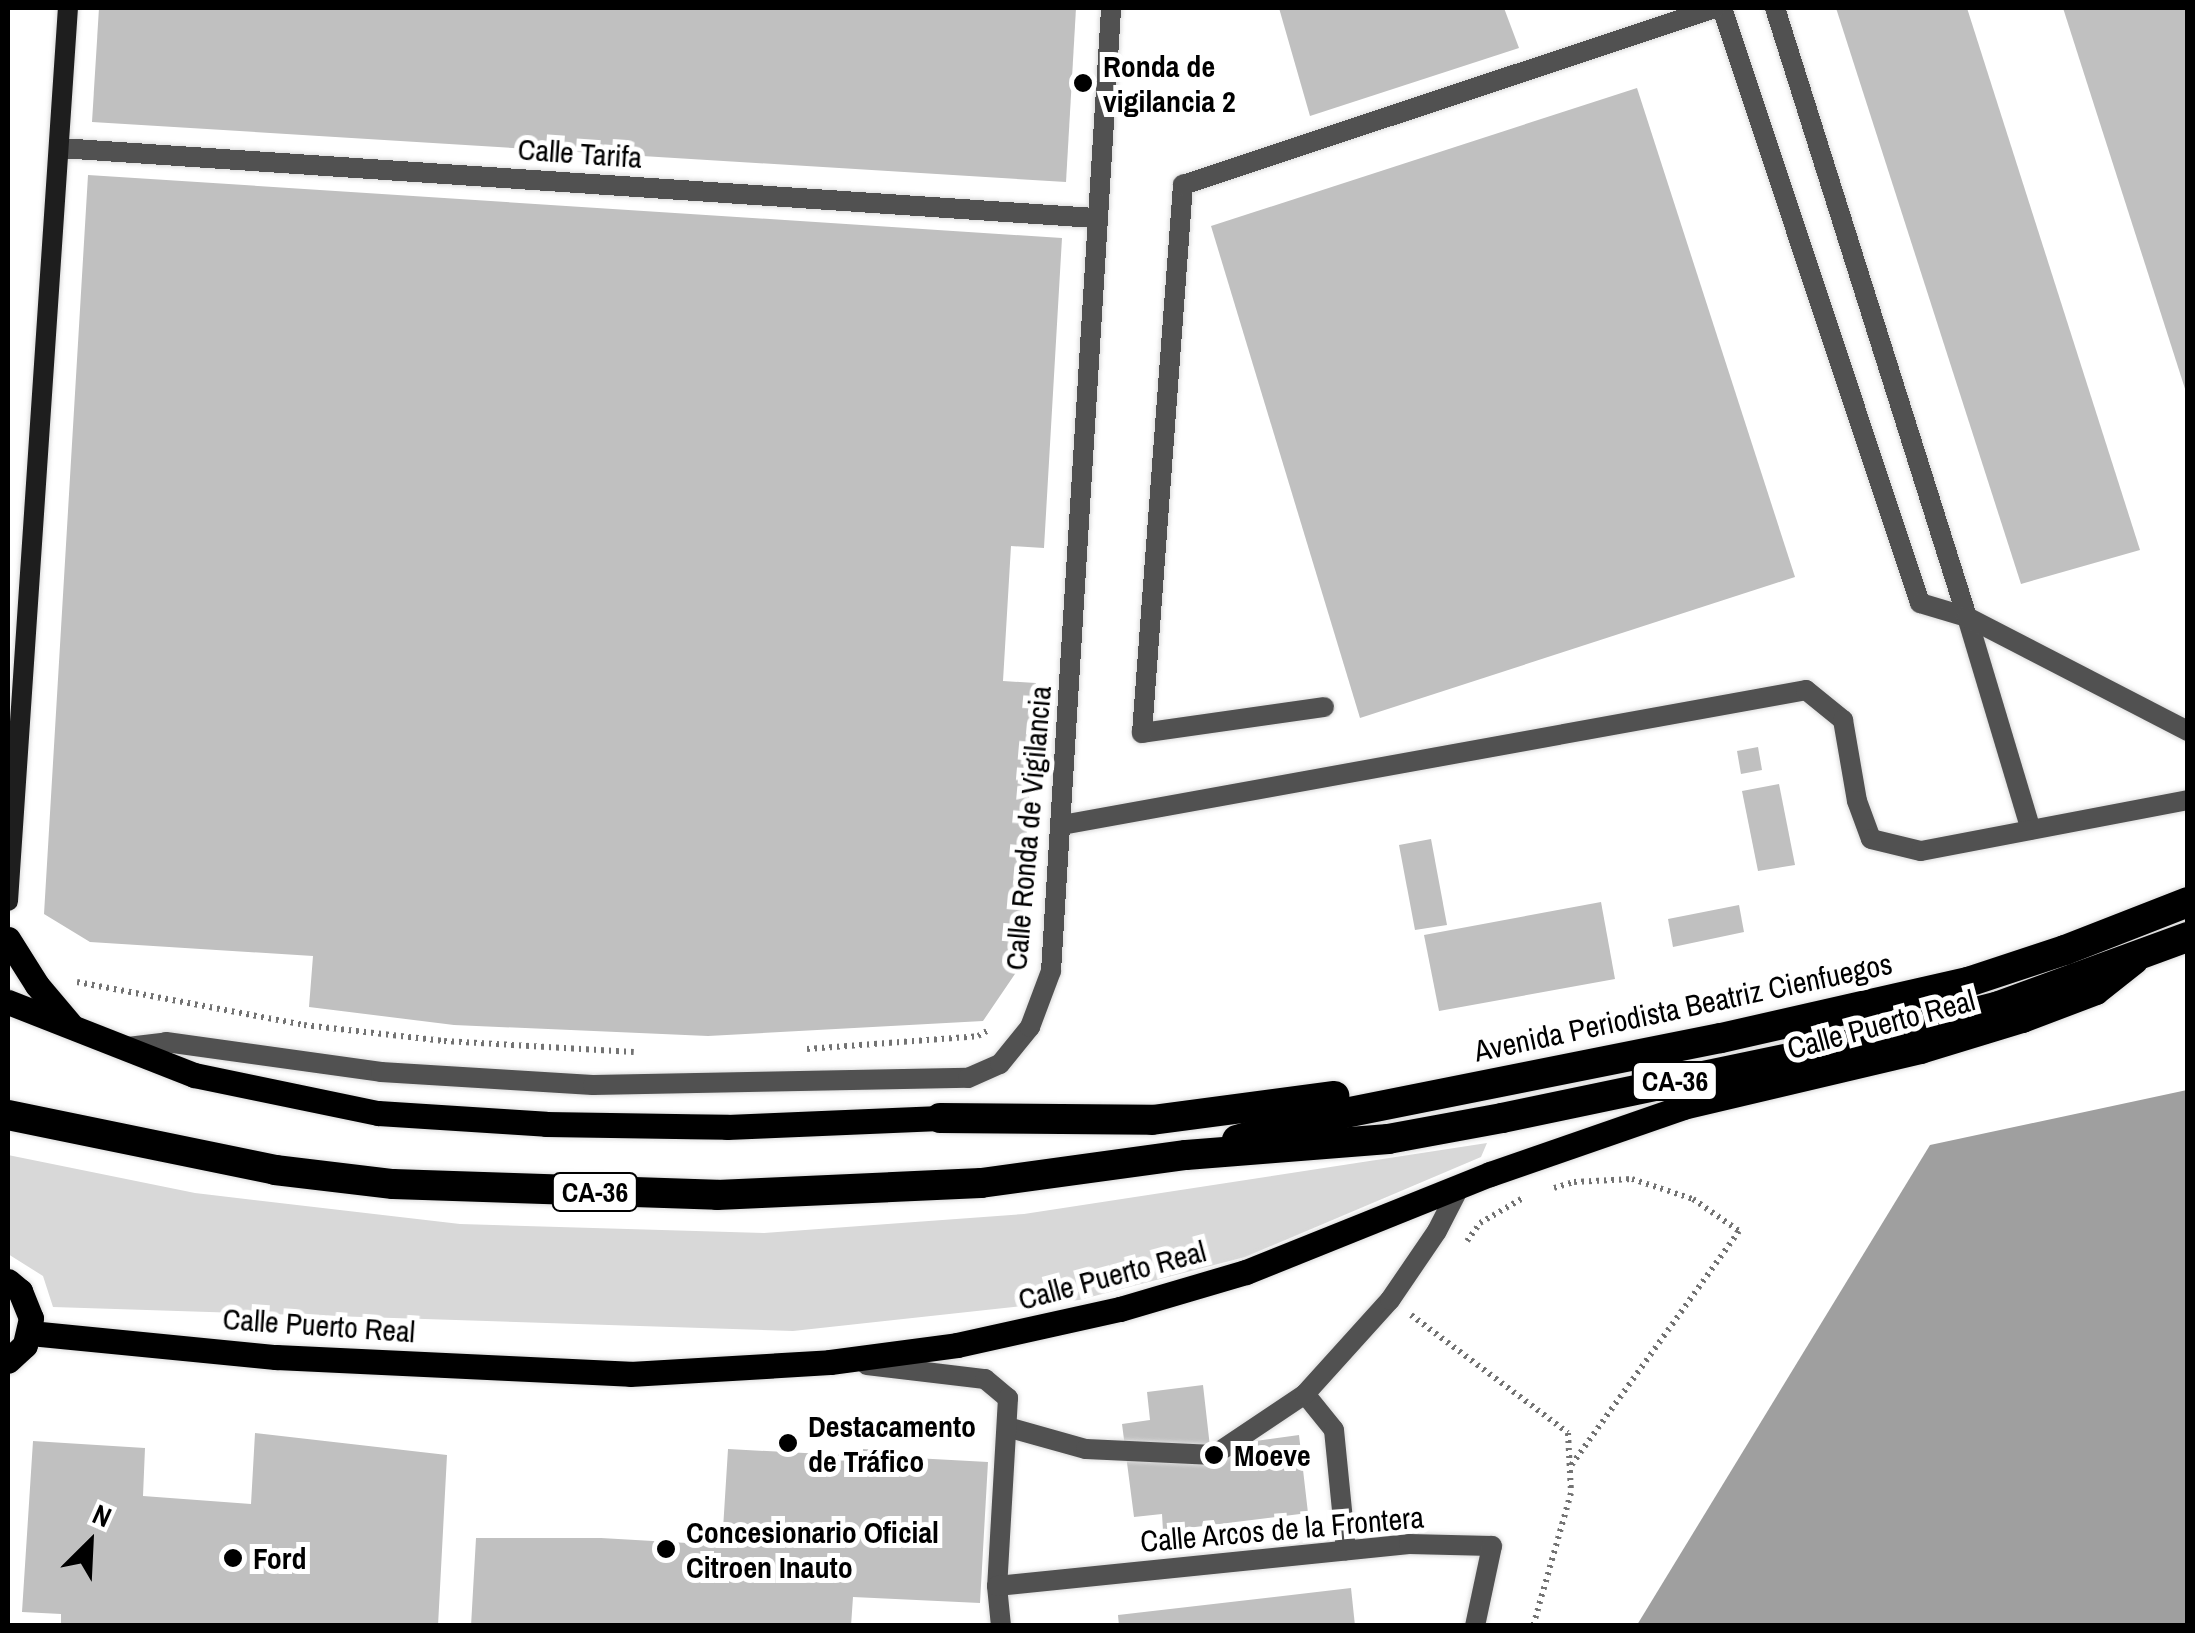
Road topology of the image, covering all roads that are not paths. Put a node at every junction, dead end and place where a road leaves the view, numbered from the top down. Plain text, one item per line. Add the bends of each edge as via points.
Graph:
1 (68, 8) edge
2 (1111, 8) edge
3 (1718, 8) edge
4 (1775, 8) edge
5 (60, 148) junction
6 (1096, 218) junction
7 (1967, 616) junction
8 (1324, 707) dead end
9 (2188, 731) edge
10 (2188, 800) edge
11 (1062, 825) junction
12 (2031, 830) junction
13 (8, 902) edge
14 (2188, 902) edge
15 (2188, 937) edge
16 (8, 939) edge
17 (2152, 948) junction
18 (8, 1002) edge
19 (70, 1024) junction
20 (1721, 1038) junction
21 (128, 1048) junction
22 (8, 1115) edge
23 (940, 1118) joint
24 (1186, 1155) junction
25 (1460, 1186) junction
26 (8, 1282) edge
27 (30, 1333) junction
28 (8, 1361) edge
29 (830, 1362) junction
30 (1305, 1394) junction
31 (1007, 1427) junction
32 (1346, 1550) junction
33 (997, 1586) junction
34 (1001, 1626) edge
35 (1475, 1626) edge

1 - 5 main road
2 - 6 street, Calle Ronda de Vigilancia
3 - 7 street via 1920,603
3 - 8 street via 1183,185 1142,733
4 - 7 street
5 - 6 street, Calle Tarifa
5 - 13 main road
6 - 11 street, Calle Ronda de Vigilancia
7 - 9 street
7 - 12 street
10 - 12 street
11 - 12 street via 1806,690 1843,720 1871,840 1921,851
11 - 21 street, Calle Ronda de Vigilancia via 1050,971 1030,1027 1000,1064 968,1078 593,1084 381,1072 166,1042
14 - 20 highway, Avenida Periodista Beatriz Cienfuegos / CA-36 via 1968,982
15 - 17 highway, Avenida Periodista Beatriz Cienfuegos / CA-36
16 - 19 main road
17 - 24 highway, Avenida Periodista Beatriz Cienfuegos / CA-36 via 2000,1006 1823,1051 1388,1139
17 - 25 main road, Calle Puerto Real via 2096,992 2022,1020 1683,1107
18 - 19 main road
19 - 21 main road
20 - 23 highway via 1631,1038 1333,1096 1152,1120
20 - 24 highway, Avenida Periodista Beatriz Cienfuegos / CA-36 via 1295,1123
21 - 23 main road via 194,1075 378,1113 728,1127
22 - 24 highway, Avenida Periodista Beatriz Cienfuegos / CA-36 via 275,1170 514,1190 717,1195 981,1183
25 - 29 main road, Calle Puerto Real via 1246,1272 1136,1305 1009,1335
25 - 30 street via 1390,1300
26 - 27 main road via 28,1304
27 - 28 main road
27 - 29 main road, Calle Puerto Real via 276,1357 630,1374
29 - 31 street via 985,1379 1008,1398
30 - 31 street via 1214,1455 1086,1449
30 - 32 street via 1334,1430
31 - 33 street
32 - 33 street, Calle Arcos de la Frontera
32 - 35 street, Calle Arcos de la Frontera via 1492,1546
33 - 34 street

